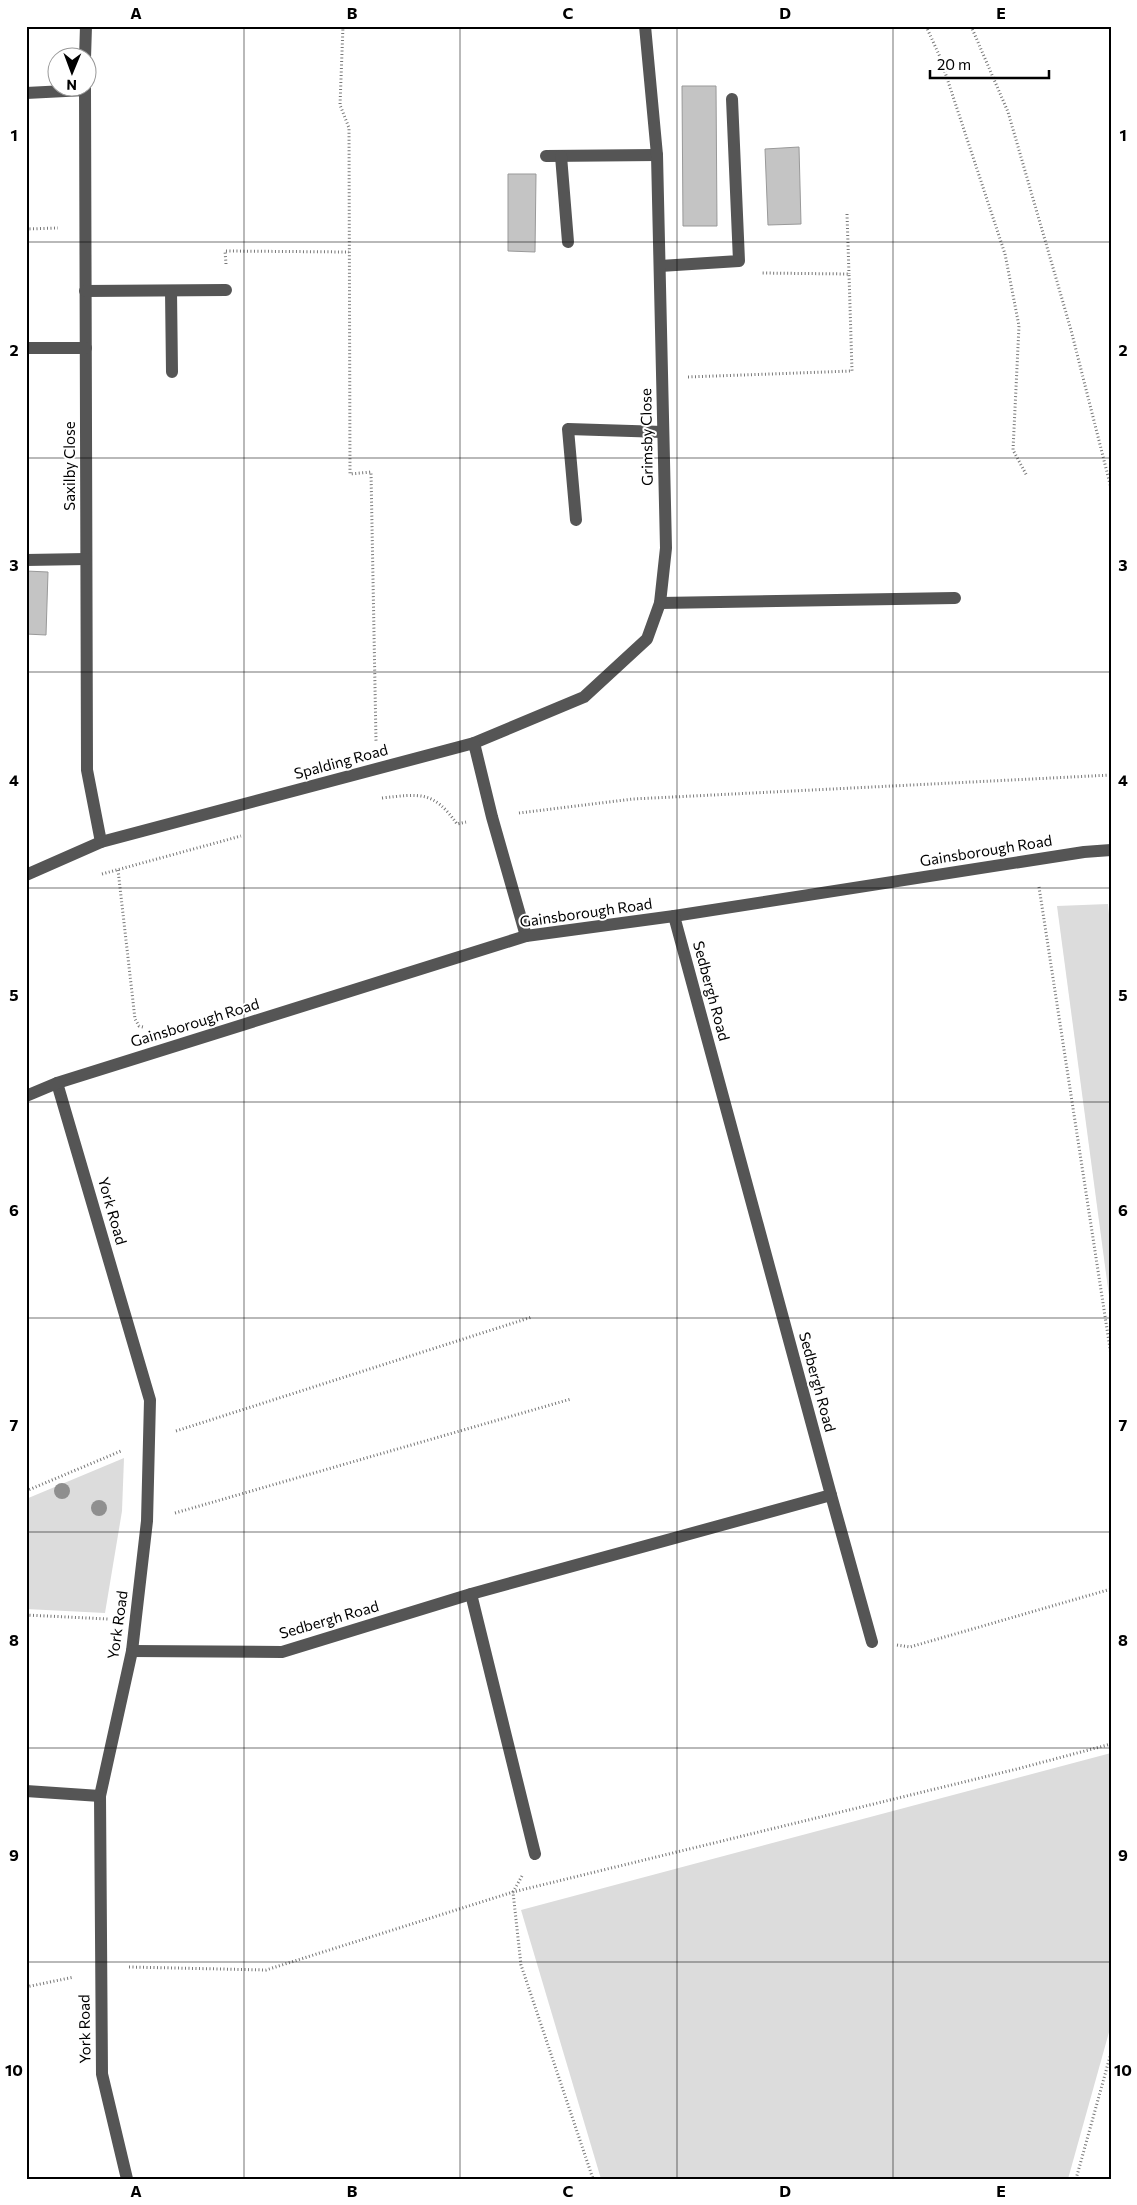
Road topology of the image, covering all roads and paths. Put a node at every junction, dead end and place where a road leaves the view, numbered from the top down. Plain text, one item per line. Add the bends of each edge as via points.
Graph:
1 (86, 26) edge
2 (343, 26) edge
3 (645, 26) edge
4 (926, 26) edge
5 (971, 26) edge
6 (85, 48) edge
7 (48, 92) edge
8 (26, 93) edge
9 (85, 98) edge
10 (732, 100) dead end
11 (657, 155) junction
12 (546, 156) dead end
13 (561, 156) junction
14 (847, 214) dead end
15 (568, 242) dead end
16 (349, 252) junction
17 (739, 261) junction
18 (660, 266) junction
19 (849, 274) junction
20 (226, 290) joint
21 (85, 291) junction
22 (172, 291) junction
23 (26, 348) edge
24 (86, 348) junction
25 (172, 372) dead end
26 (662, 378) junction
27 (663, 432) junction
28 (1027, 476) dead end
29 (1111, 488) edge
30 (576, 520) dead end
31 (86, 559) junction
32 (26, 560) edge
33 (955, 598) dead end
34 (660, 603) junction
35 (474, 743) junction
36 (377, 769) junction
37 (1111, 775) edge
38 (378, 798) dead end
39 (517, 813) dead end
40 (457, 824) dead end
41 (244, 835) dead end
42 (102, 842) junction
43 (1111, 850) edge
44 (1035, 860) junction
45 (26, 875) edge
46 (674, 916) junction
47 (526, 936) junction
48 (149, 1028) dead end
49 (57, 1083) junction
50 (26, 1096) edge
51 (532, 1317) dead end
52 (1111, 1355) edge
53 (571, 1399) dead end
54 (149, 1439) junction
55 (26, 1491) edge
56 (831, 1495) junction
57 (147, 1521) junction
58 (1111, 1589) edge
59 (471, 1594) junction
60 (26, 1615) edge
61 (136, 1621) junction
62 (872, 1642) joint
63 (132, 1651) junction
64 (1111, 1744) edge
65 (26, 1791) edge
66 (100, 1796) junction
67 (535, 1854) joint
68 (513, 1892) junction
69 (101, 1971) junction
70 (26, 1987) edge
71 (1111, 2053) edge
72 (127, 2179) edge
73 (593, 2179) edge
74 (1076, 2179) edge

1 - 6 street
2 - 16 path via 340,104 349,128
3 - 11 street, Grimsby Close
4 - 28 path via 940,57 1005,254 1020,326 1013,450
5 - 29 path via 1008,112 1071,330
7 - 8 street
9 - 21 street, Saxilby Close
10 - 17 street
11 - 13 street
11 - 18 street, Grimsby Close
12 - 13 street
13 - 15 street
14 - 19 path
16 - 20 path via 225,252
16 - 36 path via 350,474 371,472
17 - 18 street
17 - 19 path via 756,273
18 - 26 street, Grimsby Close
19 - 26 path via 852,371
20 - 22 street
21 - 22 street
21 - 24 street, Saxilby Close
22 - 25 street
23 - 24 street
24 - 31 street, Saxilby Close
26 - 27 street, Grimsby Close
27 - 30 street via 568,430
27 - 34 street, Grimsby Close via 666,548
31 - 32 street
31 - 42 street, Saxilby Close via 87,770
33 - 34 street
34 - 35 street, Grimsby Close via 647,639 584,697
35 - 36 street, Spalding Road
35 - 47 street
36 - 42 street, Spalding Road
37 - 39 path via 633,799
38 - 40 path via 412,794 431,798 446,808
41 - 48 path via 118,870 135,1019 139,1026
42 - 45 street, Spalding Road
43 - 44 street, Gainsborough Road
44 - 46 street, Gainsborough Road
44 - 52 path
46 - 47 street, Gainsborough Road
46 - 56 street, Sedbergh Road
47 - 49 street, Gainsborough Road
49 - 50 street, Gainsborough Road
49 - 54 street, York Road via 150,1400
51 - 54 path
53 - 57 path
54 - 55 path
54 - 57 street, York Road
56 - 59 street, Sedbergh Road
56 - 62 street
57 - 61 street, York Road
58 - 62 path via 910,1647
59 - 63 street, Sedbergh Road via 282,1652
59 - 67 street
60 - 61 path
61 - 63 street, York Road
63 - 66 street, York Road
64 - 68 path
65 - 66 street
66 - 69 street, York Road
67 - 68 path
68 - 69 path via 266,1970 132,1966
68 - 73 path via 521,1965
69 - 70 path
69 - 72 street, York Road via 102,2074
71 - 74 path

